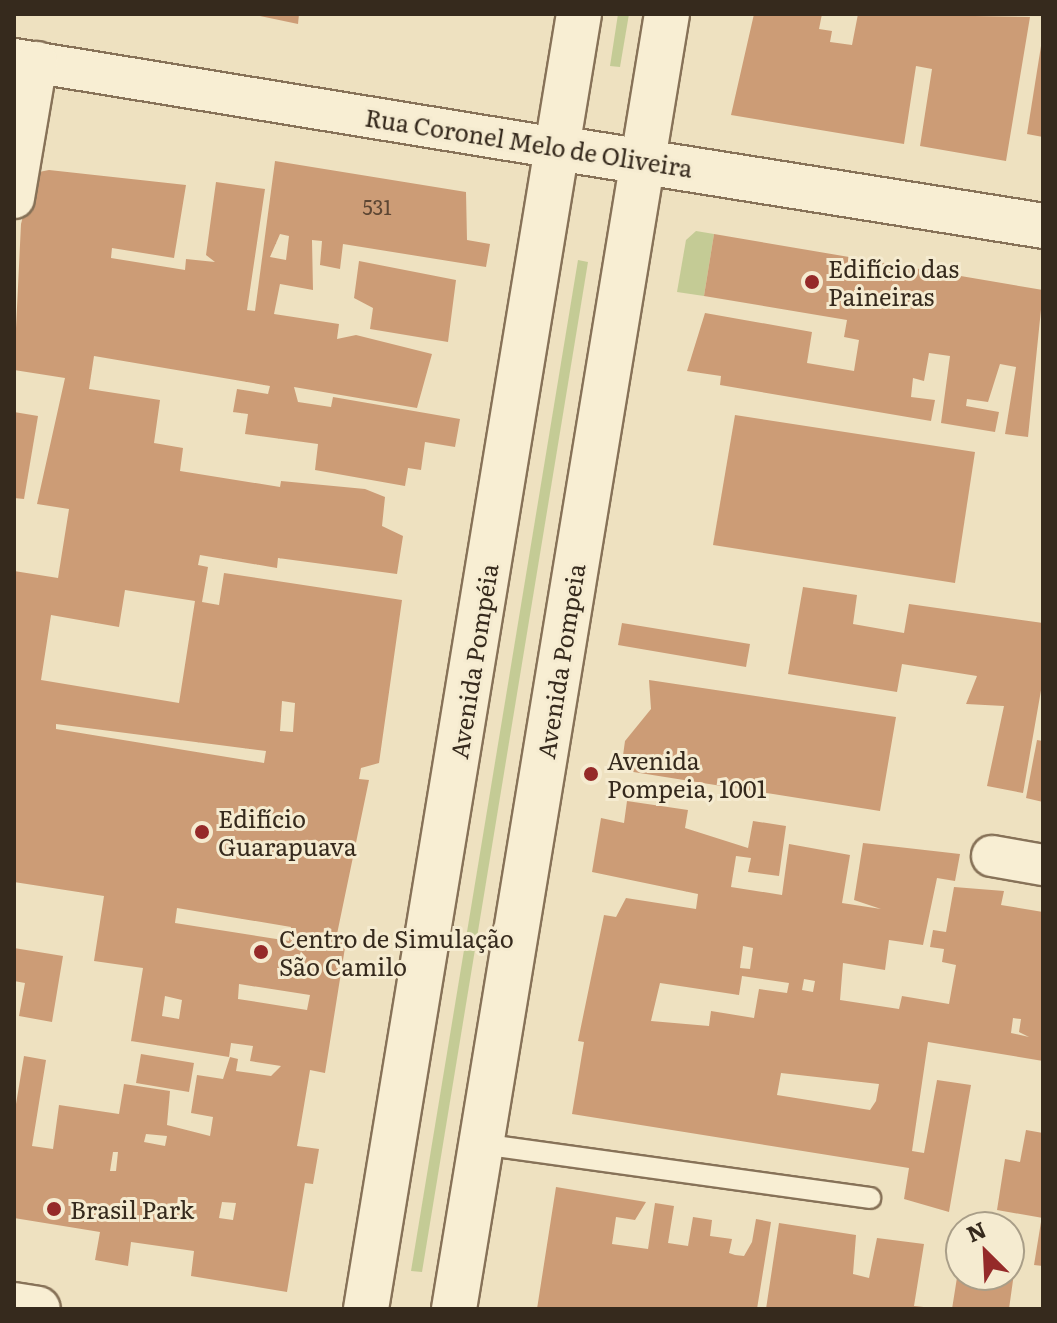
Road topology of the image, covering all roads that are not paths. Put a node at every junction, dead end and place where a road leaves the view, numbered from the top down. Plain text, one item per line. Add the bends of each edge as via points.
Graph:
1 (579, 14) edge
2 (667, 14) edge
3 (26, 60) edge
4 (557, 148) junction
5 (643, 160) junction
6 (14, 198) edge
7 (1043, 226) edge
8 (992, 856) dead end
9 (1043, 865) edge
10 (481, 1144) junction
11 (870, 1198) dead end
12 (14, 1305) edge
13 (38, 1309) edge
14 (366, 1309) edge
15 (454, 1309) edge

1 - 4 main road, Avenida Pompéia
2 - 5 main road, Avenida Pompeia
3 - 4 street, Rua Coronel Melo de Oliveira
3 - 6 street
4 - 5 main road, Rua Coronel Melo de Oliveira
4 - 14 main road, Avenida Pompéia
5 - 7 main road, Rua Coronel Melo de Oliveira
5 - 10 main road, Avenida Pompeia
8 - 9 street
10 - 11 lane
10 - 15 main road, Avenida Pompeia
12 - 13 main road

